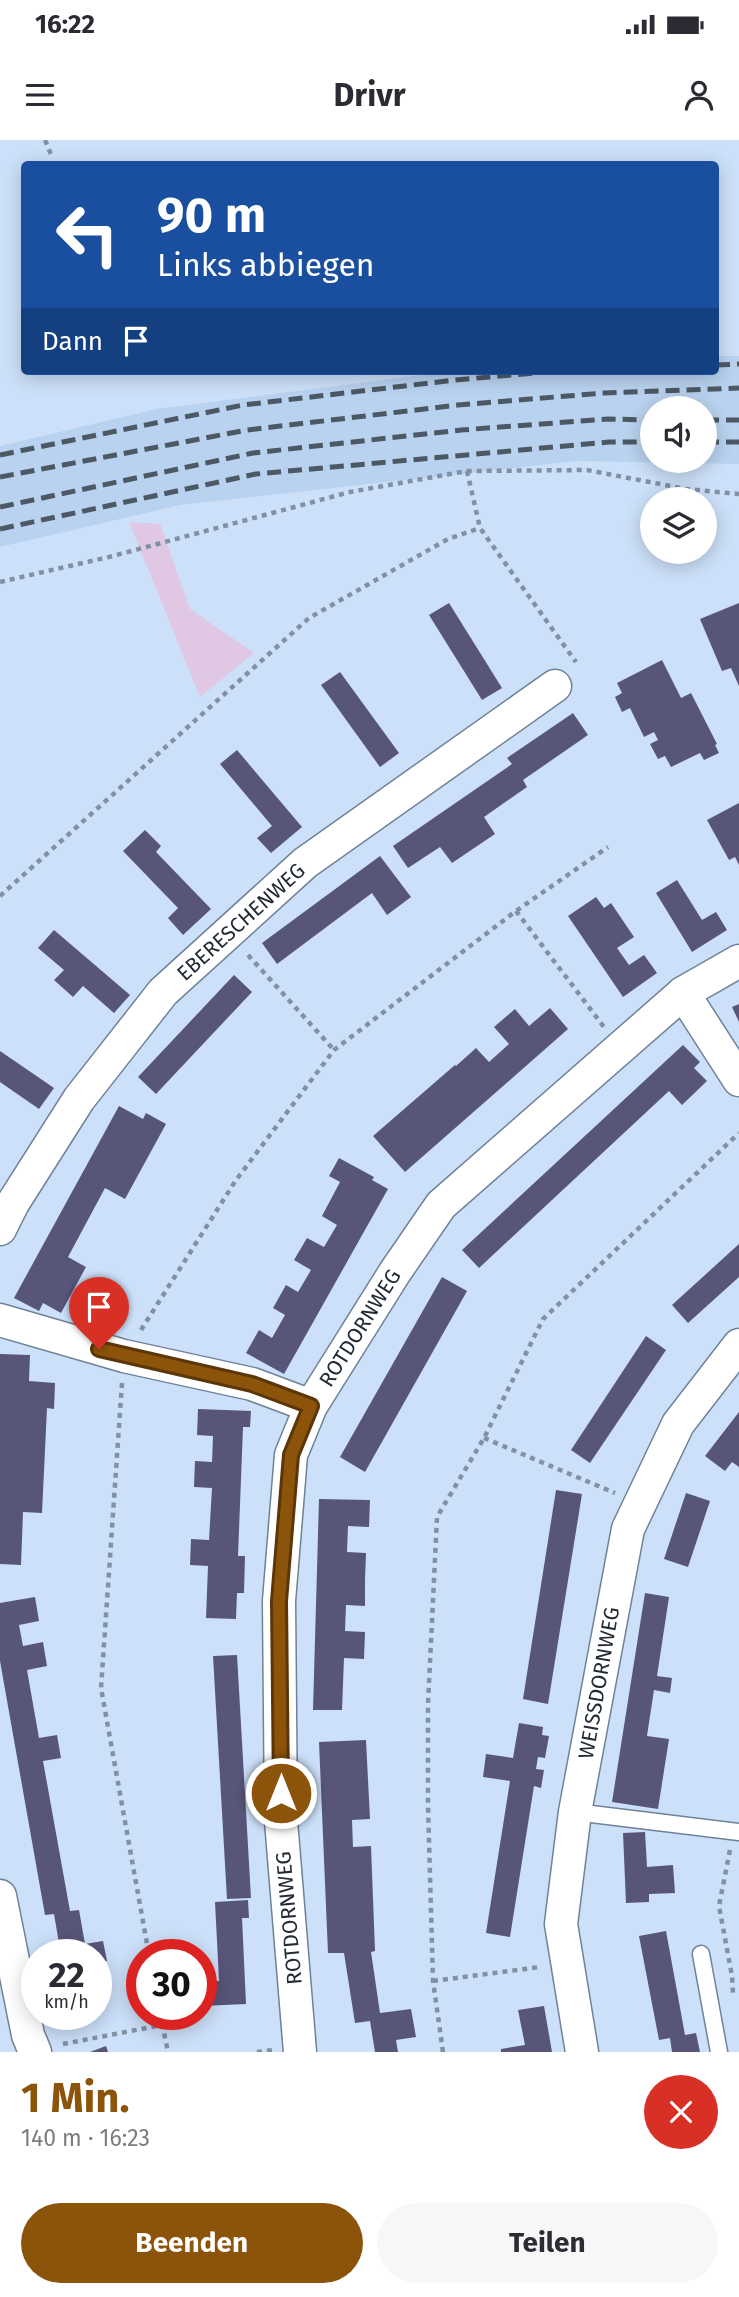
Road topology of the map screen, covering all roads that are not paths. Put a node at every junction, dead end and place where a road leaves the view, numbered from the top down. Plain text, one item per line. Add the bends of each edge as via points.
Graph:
1 (555, 686) dead end
2 (739, 961) edge
3 (683, 993) junction
4 (739, 1080) edge
5 (0, 1229) edge
6 (0, 1320) edge
7 (739, 1345) edge
8 (311, 1406) junction
9 (575, 1812) junction
10 (736, 1832) edge
11 (0, 1896) edge
12 (701, 1954) dead end
13 (35, 2051) edge
14 (300, 2052) edge
15 (582, 2052) edge
16 (719, 2052) edge

1 - 5 street, EBERESCHENWEG via 305,863 163,992 79,1098
2 - 3 street, ROTDORNWEG
3 - 4 street
3 - 8 street, ROTDORNWEG via 441,1205
6 - 8 street via 124,1356 252,1384
7 - 9 street, WEISSDORNWEG via 678,1424 628,1529
8 - 14 street, ROTDORNWEG via 291,1455 279,1601 281,1821
9 - 10 lane
9 - 15 street, WEISSDORNWEG via 562,1924
11 - 13 street
12 - 16 lane

